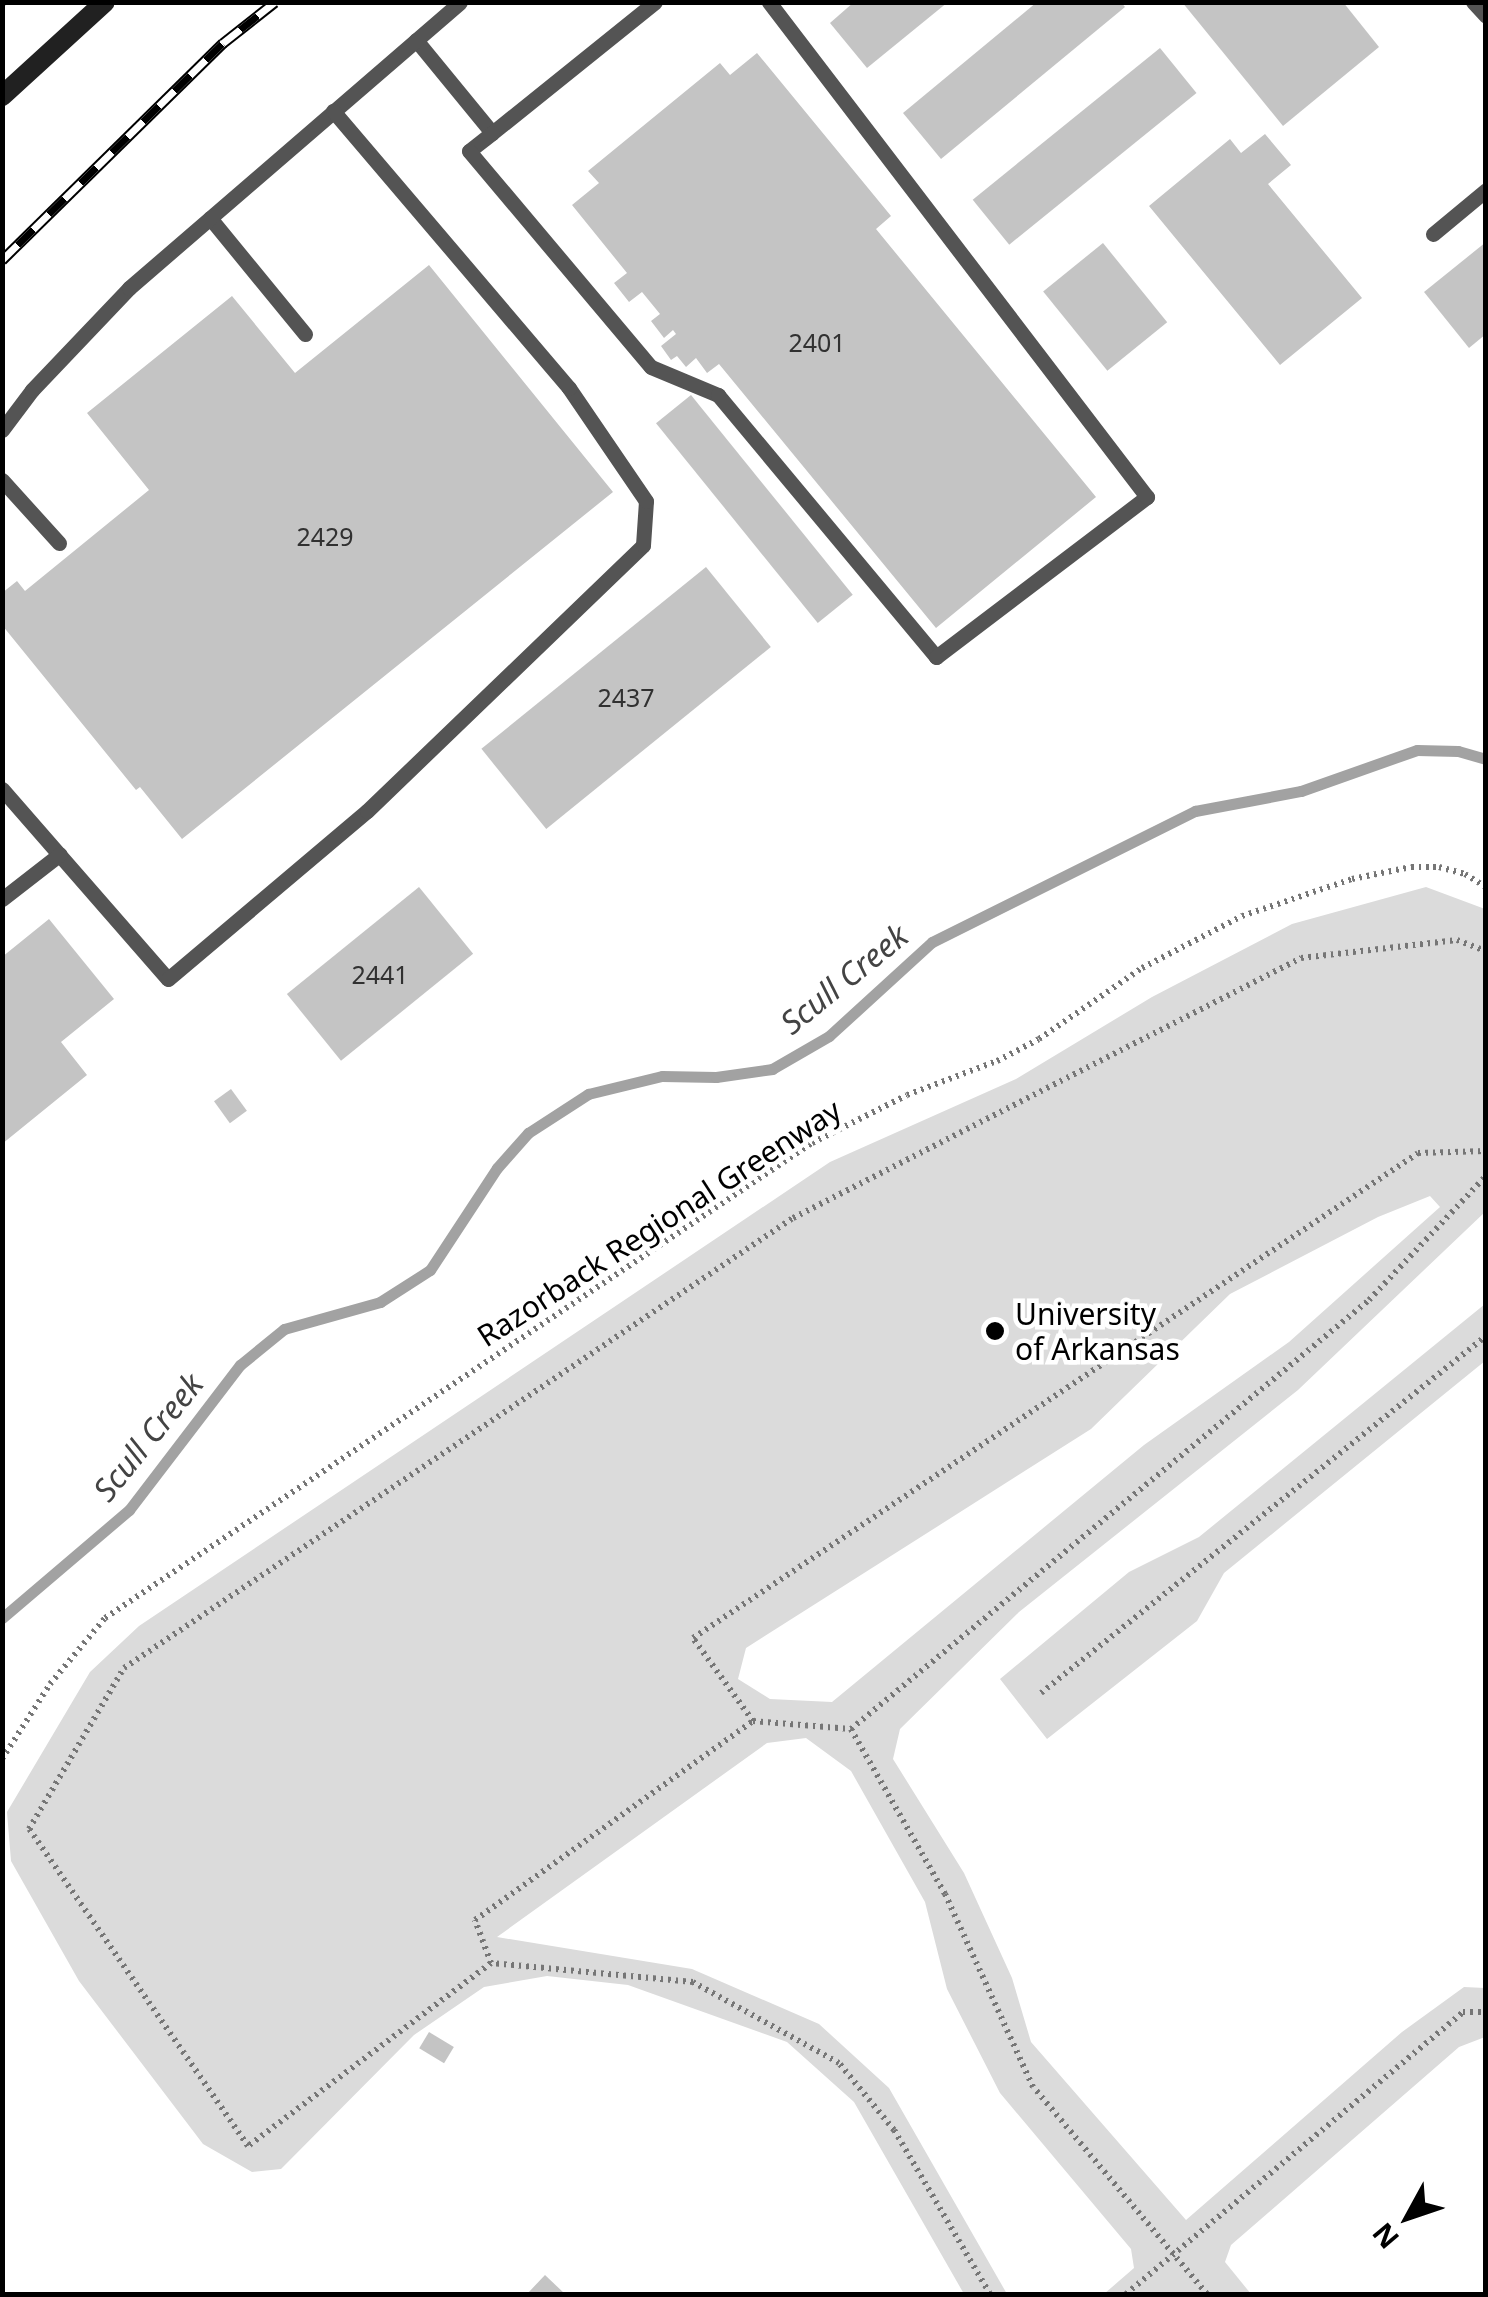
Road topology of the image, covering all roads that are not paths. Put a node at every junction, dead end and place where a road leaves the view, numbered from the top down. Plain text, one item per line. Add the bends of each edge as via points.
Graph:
1 (104, 2) edge
2 (460, 2) edge
3 (655, 2) edge
4 (769, 2) edge
5 (1474, 2) edge
6 (1486, 16) edge
7 (416, 40) junction
8 (2, 96) edge
9 (333, 111) junction
10 (492, 133) junction
11 (1486, 190) edge
12 (210, 218) junction
13 (1433, 234) dead end
14 (305, 334) dead end
15 (2, 430) edge
16 (2, 480) edge
17 (59, 543) dead end
18 (2, 789) edge
19 (60, 854) junction
20 (2, 899) edge

1 - 8 main road
2 - 7 lane
3 - 10 lane
4 - 10 lane via 1147,497 936,657 718,396 650,367 469,151
5 - 6 lane
7 - 9 lane
7 - 10 lane
9 - 12 lane
9 - 19 lane via 569,388 646,501 643,545 367,810 168,978
11 - 13 lane
12 - 14 lane
12 - 15 lane via 129,288
16 - 17 lane
18 - 19 lane
19 - 20 lane

